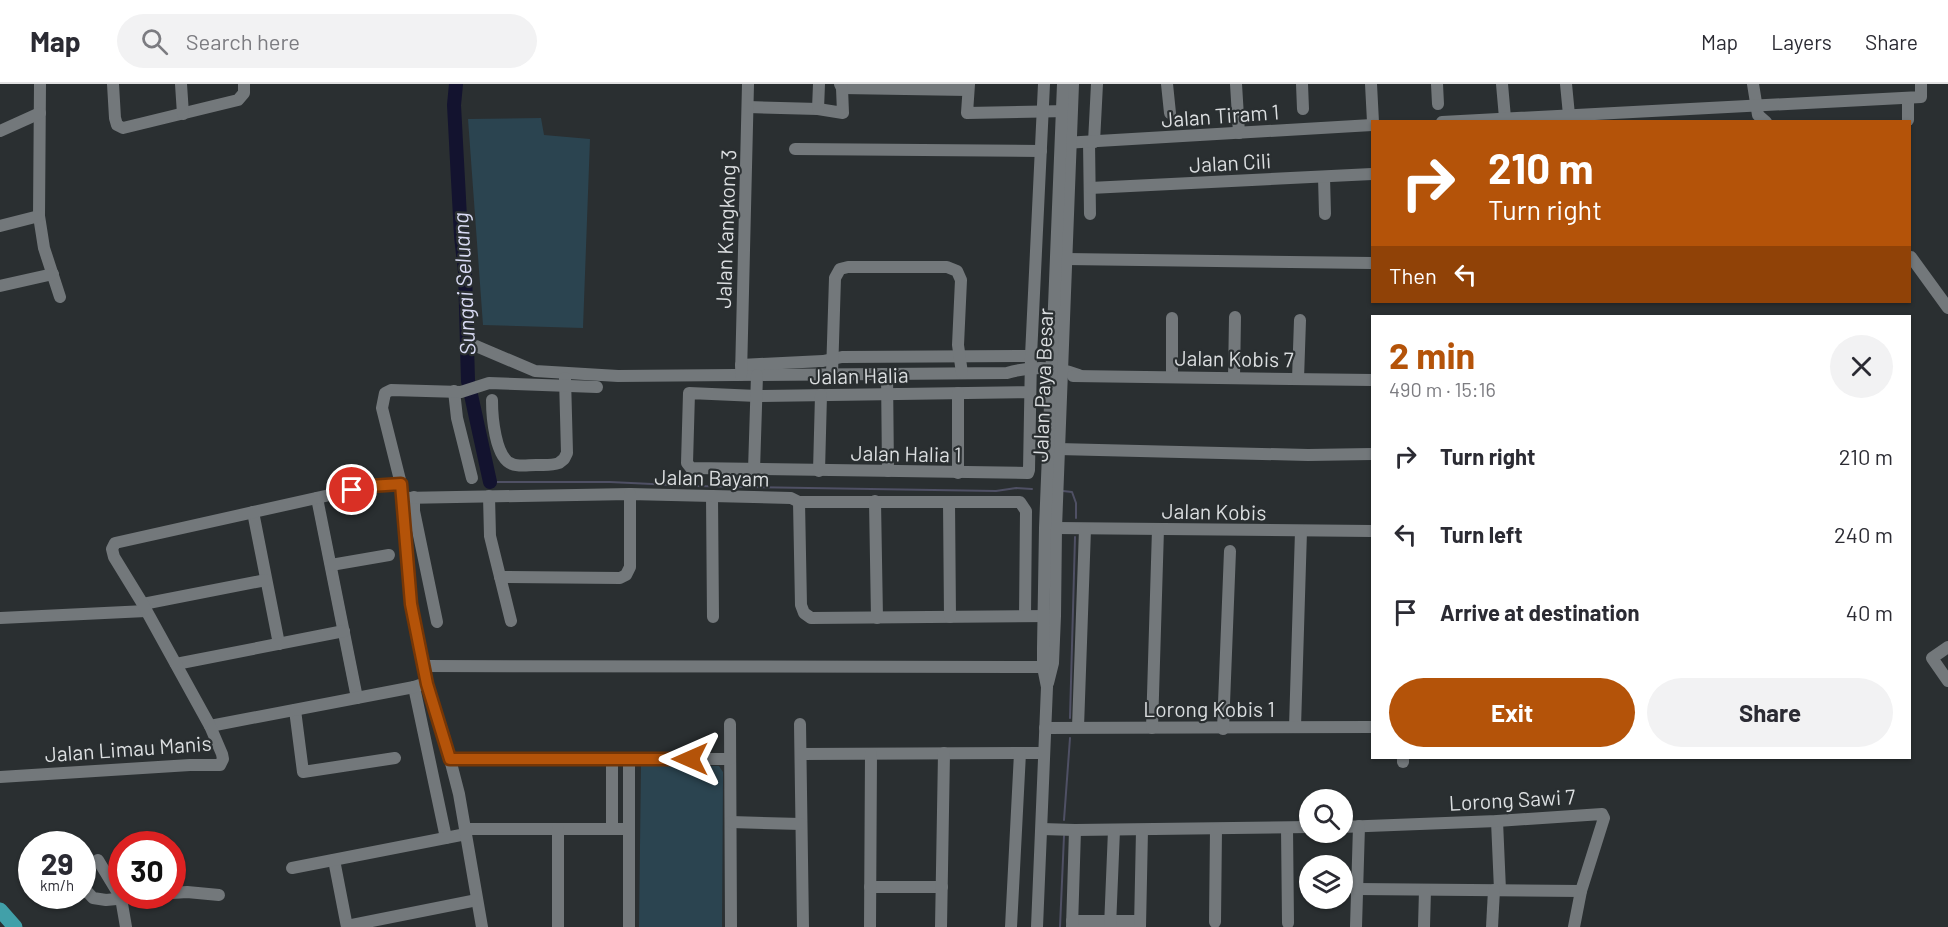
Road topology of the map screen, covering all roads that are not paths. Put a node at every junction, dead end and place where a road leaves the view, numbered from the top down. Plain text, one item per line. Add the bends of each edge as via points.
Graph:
1 (40, 84) edge
2 (113, 84) edge
3 (181, 84) edge
4 (748, 84) edge
5 (819, 84) edge
6 (1044, 84) edge
7 (1063, 84) edge
8 (1073, 84) edge
9 (1097, 84) edge
10 (1167, 84) edge
11 (1236, 84) edge
12 (1302, 84) edge
13 (1371, 84) edge
14 (1437, 84) edge
15 (1502, 84) edge
16 (1566, 84) edge
17 (1753, 84) edge
18 (1921, 84) edge
19 (841, 86) edge
20 (855, 86) edge
21 (968, 87) edge
22 (244, 89) edge
23 (1908, 98) junction
24 (1438, 104) dead end
25 (748, 106) junction
26 (1755, 106) junction
27 (818, 109) junction
28 (1304, 109) dead end
29 (1066, 111) junction
30 (40, 113) junction
31 (1042, 113) junction
32 (1170, 113) dead end
33 (183, 114) junction
34 (1569, 115) junction
35 (1505, 118) junction
36 (1373, 120) edge
37 (1474, 120) edge
38 (1764, 120) edge
39 (1908, 120) dead end
40 (1371, 123) edge
41 (0, 131) edge
42 (1239, 133) junction
43 (1092, 142) junction
44 (1065, 143) junction
45 (795, 150) dead end
46 (1041, 151) junction
47 (1371, 174) edge
48 (1324, 177) junction
49 (1090, 188) junction
50 (1090, 214) dead end
51 (1325, 214) dead end
52 (39, 216) junction
53 (0, 226) edge
54 (1911, 258) edge
55 (1066, 259) junction
56 (1371, 263) edge
57 (52, 274) junction
58 (0, 286) edge
59 (60, 297) dead end
60 (1948, 308) edge
61 (1235, 317) dead end
62 (1172, 318) dead end
63 (1300, 320) dead end
64 (476, 346) dead end
65 (960, 355) junction
66 (832, 358) junction
67 (1031, 367) junction
68 (741, 370) junction
69 (962, 373) junction
70 (832, 374) junction
71 (887, 374) junction
72 (1056, 374) junction
73 (757, 375) junction
74 (1172, 376) junction
75 (1234, 378) junction
76 (1298, 379) junction
77 (566, 380) junction
78 (1371, 380) edge
79 (597, 387) dead end
80 (458, 392) junction
81 (1030, 392) junction
82 (887, 393) junction
83 (958, 393) junction
84 (822, 394) junction
85 (757, 396) junction
86 (492, 400) dead end
87 (1059, 449) junction
88 (1371, 454) edge
89 (688, 466) joint
90 (754, 470) junction
91 (819, 471) junction
92 (888, 471) junction
93 (958, 473) junction
94 (472, 478) dead end
95 (401, 484) junction
96 (630, 494) junction
97 (489, 496) junction
98 (712, 496) junction
99 (408, 497) junction
100 (317, 498) junction
101 (874, 501) junction
102 (799, 502) junction
103 (949, 502) junction
104 (253, 512) junction
105 (1026, 528) junction
106 (1050, 528) junction
107 (1084, 529) junction
108 (1158, 529) junction
109 (1301, 531) junction
110 (1371, 531) edge
111 (1230, 551) dead end
112 (389, 555) dead end
113 (331, 565) junction
114 (500, 577) junction
115 (266, 580) junction
116 (145, 607) junction
117 (1024, 616) junction
118 (1049, 616) junction
119 (713, 617) dead end
120 (950, 617) junction
121 (0, 618) edge
122 (877, 618) junction
123 (511, 621) dead end
124 (437, 622) dead end
125 (344, 631) junction
126 (279, 644) junction
127 (1948, 647) edge
128 (176, 664) junction
129 (423, 666) junction
130 (1043, 667) junction
131 (1948, 681) edge
132 (427, 684) junction
133 (414, 687) junction
134 (1047, 687) junction
135 (357, 698) junction
136 (295, 710) junction
137 (730, 724) dead end
138 (800, 724) dead end
139 (210, 726) junction
140 (1078, 727) junction
141 (1295, 727) junction
142 (1371, 727) edge
143 (1045, 728) junction
144 (1152, 728) junction
145 (1223, 729) junction
146 (944, 753) junction
147 (1020, 753) junction
148 (1044, 753) junction
149 (801, 754) junction
150 (872, 754) junction
151 (395, 758) dead end
152 (450, 759) junction
153 (612, 759) junction
154 (629, 759) junction
155 (730, 759) junction
156 (0, 777) edge
157 (1497, 821) junction
158 (731, 822) junction
159 (801, 824) junction
160 (1353, 826) edge
161 (1359, 826) junction
162 (1299, 827) edge
163 (1287, 828) junction
164 (558, 829) junction
165 (612, 829) junction
166 (629, 829) junction
167 (1042, 829) junction
168 (1216, 829) junction
169 (1075, 830) junction
170 (1114, 830) junction
171 (1142, 830) junction
172 (465, 832) junction
173 (446, 838) junction
174 (98, 860) dead end
175 (334, 860) junction
176 (292, 868) dead end
177 (108, 877) edge
178 (870, 887) junction
179 (942, 887) junction
180 (1357, 889) junction
181 (1425, 890) junction
182 (1497, 890) junction
183 (1581, 891) junction
184 (186, 892) edge
185 (219, 895) dead end
186 (477, 900) junction
187 (123, 909) edge
188 (1215, 922) dead end
189 (1288, 923) dead end
190 (1072, 924) edge
191 (1110, 924) edge
192 (1140, 924) edge
193 (126, 927) edge
194 (347, 927) edge
195 (482, 927) edge
196 (558, 927) edge
197 (628, 927) edge
198 (731, 927) edge
199 (803, 927) edge
200 (870, 927) edge
201 (941, 927) edge
202 (1011, 927) edge
203 (1037, 927) edge
204 (1356, 927) edge
205 (1424, 927) edge
206 (1492, 927) edge
207 (1574, 927) edge

1 - 30 street
2 - 33 street via 115,118 123,128
3 - 33 street
4 - 25 street, Jalan Kangkong 3
5 - 27 street
6 - 31 street, Jalan Halia 1
7 - 29 street, Jalan Paya Besar
8 - 29 street, Jalan Paya Besar
9 - 43 street
10 - 32 street
11 - 42 street
12 - 28 street
13 - 36 street
14 - 24 street
15 - 35 street
16 - 34 street
17 - 26 street
18 - 23 street via 1921,98
19 - 20 street
19 - 27 street via 843,113
20 - 21 street
21 - 31 street via 967,113
22 - 33 street via 238,100
23 - 26 street
23 - 39 street
25 - 27 street
25 - 68 street, Jalan Kangkong 3
26 - 34 street
26 - 38 street
29 - 31 street
29 - 44 street, Jalan Paya Besar
30 - 41 street
30 - 52 street
31 - 46 street, Jalan Halia 1
34 - 35 street
35 - 37 street
40 - 42 street, Jalan Tiram 1
42 - 43 street, Jalan Tiram 1
43 - 44 street, Jalan Tiram 1
43 - 49 street
44 - 55 street, Jalan Paya Besar
44 - 72 street, Jalan Paya Besar
45 - 46 street
46 - 67 street, Jalan Halia 1
47 - 48 street, Jalan Cili
48 - 49 street, Jalan Cili
48 - 51 street
49 - 50 street
52 - 53 street
52 - 57 street
54 - 60 street
55 - 56 street
55 - 72 street, Jalan Paya Besar
57 - 58 street
57 - 59 street
61 - 75 street
62 - 74 street
63 - 76 street
64 - 77 street
65 - 66 street
65 - 66 street via 962,280 957,271 947,267 848,267 840,269 835,278
65 - 67 street
65 - 69 street
66 - 68 street
66 - 70 street
67 - 69 street
67 - 72 street, Jalan Kobis 7
67 - 81 street, Jalan Halia 1
68 - 73 street
68 - 77 street
69 - 71 street
70 - 71 street
70 - 73 street
71 - 82 street
72 - 74 street, Jalan Kobis 7
72 - 87 street, Jalan Paya Besar
72 - 106 street, Jalan Paya Besar
73 - 85 street
74 - 75 street, Jalan Kobis 7
75 - 76 street, Jalan Kobis 7
76 - 78 street, Jalan Kobis 7
77 - 79 street
77 - 80 street via 489,383
77 - 86 street via 567,453 554,465 508,462 499,447
80 - 94 street via 457,418
80 - 95 street via 400,389 385,393 382,408
81 - 83 street, Jalan Halia
81 - 93 street, Jalan Halia 1 via 1028,473
82 - 83 street, Jalan Halia
82 - 84 street, Jalan Halia
82 - 92 street
83 - 93 street
84 - 85 street, Jalan Halia
84 - 91 street
85 - 89 street, Jalan Halia via 689,393
85 - 90 street
87 - 88 street
87 - 106 street, Jalan Paya Besar
89 - 90 street, Jalan Halia 1
90 - 91 street, Jalan Halia 1
91 - 92 street, Jalan Halia 1
92 - 93 street, Jalan Halia 1
95 - 99 street
95 - 100 street via 370,486
96 - 97 street, Jalan Bayam
96 - 98 street, Jalan Bayam
96 - 114 street via 630,567 626,575
97 - 99 street, Jalan Bayam
97 - 114 street via 490,536
98 - 102 street, Jalan Bayam via 791,498
98 - 119 street
99 - 124 street
99 - 129 street via 411,604
100 - 104 street
100 - 113 street
101 - 102 street, Jalan Bayam
101 - 103 street, Jalan Bayam
101 - 122 street
102 - 122 street via 804,613 811,618
103 - 105 street, Jalan Bayam via 1020,502 1026,511
103 - 120 street
104 - 115 street
104 - 116 street via 115,543 114,557
105 - 106 street, Jalan Kobis
105 - 117 street
106 - 107 street, Jalan Kobis
106 - 118 street, Jalan Paya Besar
107 - 108 street, Jalan Kobis
107 - 140 street
108 - 109 street, Jalan Kobis
108 - 144 street
109 - 110 street, Jalan Kobis
109 - 141 street
111 - 145 street
112 - 113 street
113 - 125 street
114 - 123 street
115 - 116 street
115 - 126 street
116 - 121 street
116 - 128 street
117 - 118 street
117 - 120 street
118 - 130 street, Jalan Paya Besar
118 - 134 street, Jalan Paya Besar via 1053,663
120 - 122 street
125 - 126 street
125 - 135 street
126 - 128 street
127 - 131 street via 1932,658
128 - 139 street
129 - 130 street
129 - 132 street
130 - 134 street, Jalan Paya Besar
132 - 133 street
132 - 152 street
133 - 135 street
133 - 173 street
134 - 143 street, Jalan Paya Besar
135 - 136 street
136 - 139 street
136 - 151 street via 303,772
137 - 155 street
138 - 149 street
139 - 156 street, Jalan Limau Manis via 222,754 220,765
140 - 143 street, Lorong Kobis 1
140 - 144 street, Lorong Kobis 1
141 - 142 street, Lorong Kobis 1
141 - 145 street, Lorong Kobis 1
143 - 148 street, Jalan Paya Besar
144 - 145 street, Lorong Kobis 1
146 - 147 street
146 - 150 street
146 - 179 street
147 - 148 street
147 - 202 street
148 - 167 street, Jalan Paya Besar
149 - 150 street
149 - 159 street
150 - 178 street
152 - 153 street
152 - 172 street
153 - 154 street
153 - 165 street
154 - 155 street
154 - 166 street
155 - 158 street
157 - 161 street, Lorong Sawi 7
157 - 182 street
157 - 183 street, Lorong Sawi 7 via 1602,814
158 - 159 street
158 - 198 street
159 - 199 street
160 - 161 street, Lorong Sawi 7
161 - 180 street
162 - 163 street
163 - 168 street
163 - 189 street
164 - 165 street
164 - 172 street
164 - 196 street
165 - 166 street
166 - 197 street
167 - 169 street
167 - 203 street, Jalan Paya Besar
168 - 171 street
168 - 188 street
169 - 170 street
169 - 190 street
170 - 171 street
170 - 191 street
171 - 192 street
172 - 173 street
172 - 186 street
173 - 175 street
174 - 177 street
175 - 176 street
175 - 194 street
178 - 179 street
178 - 200 street
179 - 201 street
180 - 181 street
180 - 204 street
181 - 182 street
181 - 205 street
182 - 183 street
182 - 206 street
183 - 207 street
184 - 185 street
186 - 194 street
186 - 195 street
187 - 193 street
190 - 191 street
191 - 192 street

